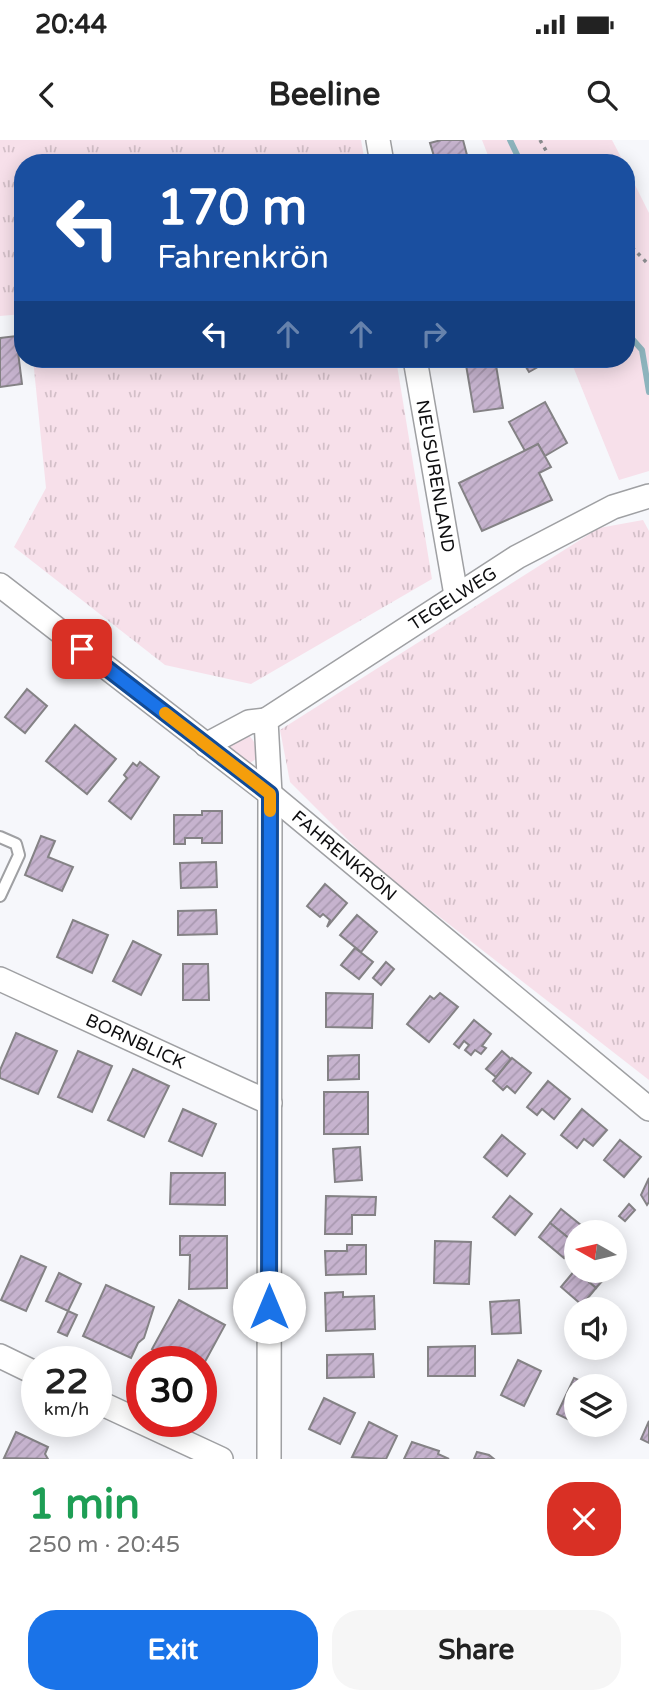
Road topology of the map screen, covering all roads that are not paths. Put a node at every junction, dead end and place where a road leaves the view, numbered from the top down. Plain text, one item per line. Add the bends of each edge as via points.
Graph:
1 (417, 368) edge
2 (649, 496) edge
3 (0, 585) edge
4 (456, 595) junction
5 (266, 720) junction
6 (206, 745) junction
7 (270, 794) junction
8 (0, 837) edge
9 (0, 896) edge
10 (0, 979) edge
11 (270, 1103) junction
12 (649, 1109) edge
13 (0, 1356) edge
14 (21, 1366) edge
15 (112, 1408) edge
16 (221, 1459) edge
17 (269, 1459) edge

1 - 4 street, NEUSURENLAND
2 - 4 street, TEGELWEG via 613,507 567,530
3 - 6 street, FAHRENKRÖN
4 - 5 street, TEGELWEG
5 - 6 street, TEGELWEG via 249,722
5 - 7 street
6 - 7 street, FAHRENKRÖN
7 - 11 street
7 - 12 street, FAHRENKRÖN
8 - 9 lane via 16,844 19,855
10 - 11 street, BORNBLICK
11 - 17 street
13 - 14 street
15 - 16 street

